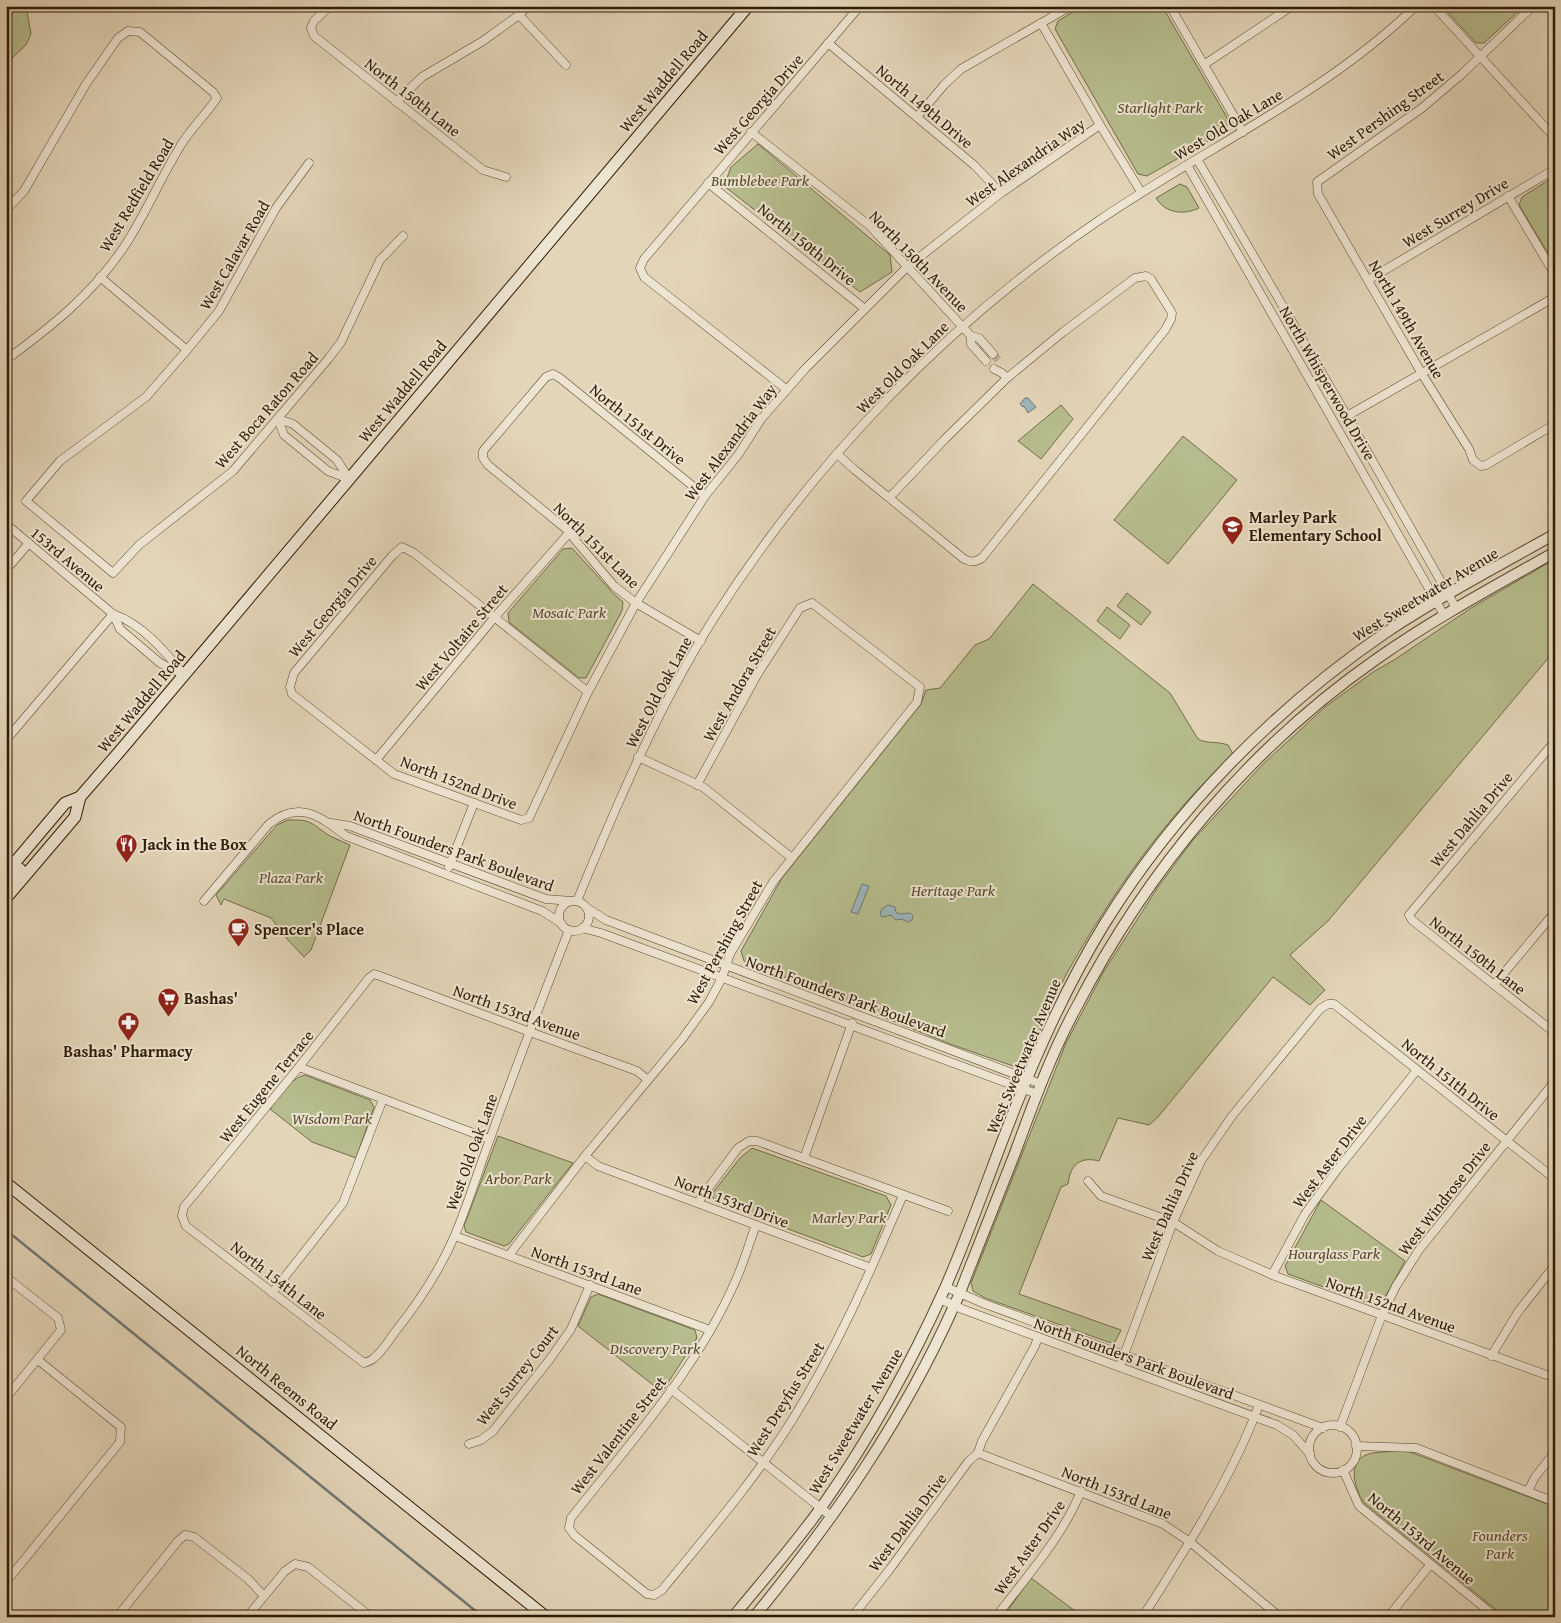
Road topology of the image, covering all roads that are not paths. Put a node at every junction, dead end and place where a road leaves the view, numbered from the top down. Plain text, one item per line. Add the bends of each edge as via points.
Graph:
1 (330, 6) edge
2 (528, 6) edge
3 (748, 6) edge
4 (860, 6) edge
5 (1071, 6) edge
6 (1170, 6) edge
7 (1292, 6) edge
8 (1416, 6) edge
9 (1434, 6) edge
10 (1533, 6) edge
11 (519, 15) junction
12 (1041, 23) junction
13 (828, 43) junction
14 (1480, 56) junction
15 (1205, 64) junction
16 (566, 65) dead end
17 (396, 102) junction
18 (917, 117) junction
19 (1100, 125) junction
20 (751, 132) junction
21 (1243, 132) junction
22 (1555, 138) edge
23 (1197, 159) junction
24 (309, 163) dead end
25 (1187, 165) junction
26 (1555, 169) edge
27 (506, 177) dead end
28 (1317, 182) joint
29 (708, 183) junction
30 (1141, 192) junction
31 (1001, 193) junction
32 (1508, 196) junction
33 (6, 210) edge
34 (404, 236) dead end
35 (908, 266) junction
36 (1555, 275) edge
37 (100, 277) junction
38 (1368, 280) junction
39 (1555, 297) edge
40 (865, 309) junction
41 (963, 327) junction
42 (971, 336) junction
43 (187, 350) junction
44 (6, 360) edge
45 (1001, 363) tunnel mouth
46 (994, 369) tunnel mouth
47 (553, 374) joint
48 (1422, 374) junction
49 (1005, 375) junction
50 (786, 390) junction
51 (1347, 416) junction
52 (278, 419) junction
53 (1555, 424) edge
54 (837, 454) junction
55 (349, 479) junction
56 (705, 496) junction
57 (890, 497) junction
58 (6, 524) edge
59 (569, 533) junction
60 (1555, 534) edge
61 (29, 543) junction
62 (1555, 552) edge
63 (6, 570) edge
64 (113, 573) joint
65 (1448, 595) junction
66 (1437, 602) junction
67 (636, 603) junction
68 (1456, 608) junction
69 (113, 614) junction
70 (1444, 615) junction
71 (494, 618) junction
72 (701, 641) junction
73 (184, 674) junction
74 (920, 687) joint
75 (290, 688) joint
76 (588, 692) junction
77 (6, 740) edge
78 (1555, 741) edge
79 (638, 757) junction
80 (376, 760) junction
81 (696, 785) junction
82 (80, 796) junction
83 (474, 804) junction
84 (529, 818) joint
85 (329, 823) junction
86 (34, 840) junction
87 (792, 858) junction
88 (450, 864) junction
89 (6, 873) edge
90 (446, 875) junction
91 (6, 884) edge
92 (6, 898) edge
93 (204, 901) dead end
94 (574, 901) junction
95 (587, 908) junction
96 (1555, 912) edge
97 (1409, 915) joint
98 (561, 923) junction
99 (582, 928) junction
100 (569, 930) junction
101 (726, 966) junction
102 (374, 974) joint
103 (722, 978) junction
104 (1494, 985) junction
105 (1328, 1004) joint
106 (856, 1014) junction
107 (851, 1026) junction
108 (530, 1032) junction
109 (1555, 1033) edge
110 (299, 1067) junction
111 (1417, 1070) junction
112 (648, 1080) junction
113 (1555, 1081) edge
114 (1025, 1083) junction
115 (1041, 1084) junction
116 (1037, 1094) junction
117 (383, 1099) junction
118 (489, 1139) junction
119 (1506, 1140) junction
120 (585, 1156) junction
121 (804, 1158) junction
122 (1555, 1179) edge
123 (1088, 1181) dead end
124 (6, 1183) edge
125 (903, 1195) junction
126 (698, 1202) junction
127 (948, 1211) dead end
128 (182, 1216) joint
129 (1173, 1222) junction
130 (756, 1225) junction
131 (455, 1236) junction
132 (509, 1255) junction
133 (1555, 1265) edge
134 (872, 1268) junction
135 (1272, 1275) junction
136 (6, 1278) edge
137 (590, 1285) junction
138 (946, 1287) junction
139 (272, 1293) junction
140 (959, 1293) junction
141 (940, 1299) junction
142 (954, 1306) junction
143 (1382, 1315) junction
144 (710, 1330) junction
145 (1038, 1337) junction
146 (1124, 1355) junction
147 (1490, 1356) junction
148 (38, 1360) junction
149 (364, 1363) joint
150 (1120, 1366) junction
151 (1555, 1378) edge
152 (672, 1389) junction
153 (6, 1398) edge
154 (1259, 1405) junction
155 (1255, 1417) junction
156 (1340, 1426) junction
157 (1323, 1428) junction
158 (469, 1444) dead end
159 (1356, 1446) junction
160 (1555, 1452) edge
161 (978, 1453) junction
162 (1310, 1454) junction
163 (763, 1463) junction
164 (1343, 1470) junction
165 (1081, 1491) junction
166 (1528, 1491) junction
167 (1555, 1502) edge
168 (820, 1508) junction
169 (832, 1518) junction
170 (1190, 1542) junction
171 (1430, 1564) junction
172 (6, 1582) edge
173 (654, 1595) joint
174 (264, 1596) junction
175 (117, 1617) edge
176 (247, 1617) edge
177 (371, 1617) edge
178 (546, 1617) edge
179 (733, 1617) edge
180 (754, 1617) edge
181 (852, 1617) edge
182 (996, 1617) edge
183 (1142, 1617) edge
184 (1280, 1617) edge
185 (1388, 1617) edge
186 (1496, 1617) edge

1 - 17 street, North 150th Lane via 314,21 311,28 314,36
2 - 11 street
3 - 55 main road, West Waddell Road
4 - 13 street, West Georgia Drive
5 - 12 street
6 - 15 street
7 - 15 street
8 - 21 street, West Old Oak Lane via 1305,94
9 - 14 street
10 - 14 street, West Pershing Street
11 - 16 street
11 - 17 street via 483,41 422,77
12 - 18 street via 961,68
12 - 19 street
13 - 18 street, North 149th Drive
13 - 20 street, West Georgia Drive
14 - 22 street
14 - 28 street, West Pershing Street via 1422,108
15 - 21 street
17 - 27 street, North 150th Lane via 483,170
18 - 31 street, North 149th Drive via 974,165
19 - 30 street
19 - 31 street, West Alexandria Way
20 - 29 street, West Georgia Drive
20 - 35 street, North 150th Avenue via 870,226
21 - 23 street, West Old Oak Lane
23 - 25 street, West Old Oak Lane
23 - 51 street, North Whisperwood Drive
24 - 43 street, West Calavar Road via 276,208 219,311
25 - 30 street, West Old Oak Lane
25 - 66 street, North Whisperwood Drive
26 - 32 street, West Surrey Drive
28 - 38 street, North 149th Avenue via 1318,194
29 - 40 street, North 150th Drive
29 - 50 street, West Georgia Drive via 640,268 644,277
30 - 41 street, West Old Oak Lane via 1057,250
31 - 35 street, West Alexandria Way
32 - 36 street
32 - 38 street, West Surrey Drive
33 - 37 street, West Redfield Road via 24,191 86,84 118,38 128,31 140,32 217,98 178,148 140,221
34 - 52 street, West Boca Raton Road via 380,260 341,342
35 - 40 street, West Alexandria Way
35 - 41 street, North 150th Avenue
37 - 43 street
37 - 44 street, West Redfield Road via 58,321
38 - 48 street, North 149th Avenue
39 - 48 street
40 - 50 street, West Alexandria Way
41 - 42 street, North 150th Avenue
41 - 54 street, West Old Oak Lane via 889,397
42 - 42 street via 971,344 984,359 991,352 979,338
43 - 64 street, West Calavar Road via 146,397 60,461 26,501
45 - 49 street
46 - 49 street
47 - 56 street, North 151st Drive
47 - 59 street, North 151st Lane via 546,377 483,451 483,458
48 - 51 street
48 - 53 street, North 149th Avenue via 1473,460 1481,466
49 - 57 street
49 - 57 street via 1135,278 1146,276 1151,279 1172,313 1154,344 976,562 964,559
50 - 56 street, West Alexandria Way
51 - 65 street, North Whisperwood Drive
52 - 55 street via 294,424 337,460
52 - 55 street via 284,435 328,471
52 - 64 street, West Boca Raton Road via 233,471 139,545
54 - 57 street
54 - 72 street, West Old Oak Lane via 781,523
55 - 73 main road, West Waddell Road
56 - 67 street, West Alexandria Way
58 - 61 street, 153rd Avenue
59 - 67 street, North 151st Lane via 614,586
59 - 71 street, West Voltaire Street
60 - 65 street, West Sweetwater Avenue
61 - 63 street
61 - 69 street, 153rd Avenue
62 - 68 street, West Sweetwater Avenue
65 - 66 street, West Sweetwater Avenue
65 - 68 street, North Whisperwood Drive
66 - 70 street, North Whisperwood Drive
66 - 114 street, West Sweetwater Avenue via 1383,635 1319,683 1253,741 1203,793 1152,855 1106,922 1064,996
67 - 72 street, North 151st Lane
67 - 76 street, West Alexandria Way
68 - 70 street, West Sweetwater Avenue
69 - 73 street, 153rd Avenue via 127,619 168,653
69 - 73 street, 153rd Avenue via 120,629 160,663
69 - 77 street
70 - 115 street, West Sweetwater Avenue via 1377,659 1314,708 1215,803 1166,863 1118,934 1076,1008
71 - 75 street, West Georgia Drive via 414,553 402,547 294,673
71 - 76 street
71 - 80 street, West Voltaire Street
72 - 79 street, West Old Oak Lane
73 - 82 main road, West Waddell Road
74 - 81 street, West Andora Street via 812,603 800,608 757,675
74 - 87 street, West Pershing Street via 917,702
75 - 80 street, North 152nd Drive via 292,694
76 - 84 street, West Alexandria Way
78 - 97 street, West Dahlia Drive
79 - 81 street
79 - 94 street, West Old Oak Lane
80 - 83 street, North 152nd Drive via 394,774
81 - 87 street via 703,787
82 - 86 main road, West Waddell Road via 65,803
82 - 92 main road, West Waddell Road via 75,817
83 - 84 street, North 152nd Drive via 521,820
83 - 88 street
85 - 88 street, North Founders Park Boulevard via 350,826
85 - 90 street, North Founders Park Boulevard via 346,836
85 - 93 street, North Founders Park Boulevard via 302,811 278,817
86 - 89 main road, West Waddell Road
86 - 91 main road via 29,857
87 - 101 street, West Pershing Street via 763,897
88 - 90 street
88 - 94 street, North Founders Park Boulevard via 546,899
90 - 98 street, North Founders Park Boulevard via 542,911
94 - 95 street
94 - 98 street via 560,909
95 - 99 street via 588,921
95 - 101 street, North Founders Park Boulevard via 601,918
96 - 104 street
97 - 104 street, North 150th Lane
98 - 100 street
99 - 100 street
99 - 103 street, North Founders Park Boulevard
100 - 108 street, West Old Oak Lane
101 - 103 street, West Pershing Street
101 - 106 street, North Founders Park Boulevard
102 - 108 street, North 153rd Avenue
102 - 110 street, West Eugene Terrace
103 - 107 street, North Founders Park Boulevard
103 - 112 street, West Pershing Street via 709,1002
104 - 109 street, North 150th Lane
105 - 111 street, North 151th Drive via 1334,1004
105 - 129 street, West Dahlia Drive via 1320,1009 1227,1124 1201,1161
106 - 107 street
106 - 114 street, North Founders Park Boulevard
107 - 114 street, North Founders Park Boulevard
107 - 121 street
108 - 112 street, North 153rd Avenue via 637,1071
108 - 118 street, West Old Oak Lane
110 - 117 street
110 - 128 street, West Eugene Terrace via 184,1207
111 - 119 street, North 151th Drive
111 - 135 street, West Aster Drive via 1305,1214
112 - 120 street, West Pershing Street
113 - 119 street, West Windrose Drive
114 - 115 street, North Founders Park Boulevard
114 - 116 street, North Founders Park Boulevard
114 - 138 street, West Sweetwater Avenue
115 - 116 street, West Sweetwater Avenue
116 - 140 street, West Sweetwater Avenue
117 - 118 street
117 - 139 street via 343,1203
118 - 131 street, West Old Oak Lane
119 - 122 street, North 151th Drive
119 - 143 street, West Windrose Drive via 1418,1250
120 - 126 street, North 153rd Drive via 598,1166
120 - 132 street, West Pershing Street
121 - 125 street
121 - 126 street via 749,1141 738,1148
123 - 129 street, North 152nd Avenue via 1101,1196
124 - 178 main road, North Reems Road
125 - 127 street
125 - 134 street, West Dreyfus Street
126 - 130 street, North 153rd Drive
128 - 139 street, North 154th Lane via 186,1226
129 - 135 street, North 152nd Avenue via 1218,1252
129 - 146 street, West Dahlia Drive
130 - 134 street, North 153rd Drive
130 - 144 street, West Valentine Street via 736,1282
131 - 132 street, North 153rd Lane
131 - 149 street, West Old Oak Lane via 411,1312 374,1358
132 - 137 street, North 153rd Lane
133 - 147 street via 1518,1312
134 - 163 street, West Dreyfus Street via 818,1376
135 - 143 street, North 152nd Avenue
136 - 148 street via 58,1318 61,1330
137 - 144 street, North 153rd Lane
137 - 158 street, West Surrey Court via 571,1328 550,1360 493,1431
138 - 140 street, North Founders Park Boulevard
138 - 141 street, West Sweetwater Avenue
139 - 149 street, North 154th Lane
140 - 142 street, West Sweetwater Avenue
140 - 146 street, North Founders Park Boulevard
141 - 142 street, North Founders Park Boulevard
141 - 168 street, West Sweetwater Avenue via 882,1410
142 - 145 street, North Founders Park Boulevard
142 - 169 street, West Sweetwater Avenue via 901,1410
143 - 147 street, North 152nd Avenue
143 - 156 street, West Windrose Drive
144 - 152 street, West Valentine Street
145 - 150 street, North Founders Park Boulevard
145 - 161 street, West Dahlia Drive
146 - 150 street, West Dahlia Drive
146 - 154 street, North Founders Park Boulevard
147 - 151 street, North 152nd Avenue
148 - 153 street
148 - 172 street via 121,1427 120,1442
150 - 155 street, North Founders Park Boulevard
152 - 163 street
152 - 173 street, West Valentine Street via 571,1518 569,1528 647,1594
154 - 155 street
154 - 157 street, North Founders Park Boulevard
155 - 162 street, North Founders Park Boulevard via 1284,1428
155 - 170 street via 1225,1482
156 - 157 street
156 - 159 street via 1352,1435
157 - 162 street via 1313,1436
159 - 164 street via 1355,1459
159 - 166 street via 1416,1448
160 - 166 street
161 - 165 street, North 153rd Lane
161 - 181 street, West Dahlia Drive
162 - 164 street via 1315,1465 1325,1472
163 - 168 street
163 - 173 street, West Dreyfus Street via 662,1590
164 - 171 street, North 153rd Avenue via 1359,1506
165 - 170 street, North 153rd Lane via 1150,1518
165 - 182 street, West Aster Drive via 1074,1510 1058,1535
166 - 167 street
168 - 169 street
168 - 179 street, West Sweetwater Avenue
169 - 180 street, West Sweetwater Avenue
170 - 183 street
170 - 184 street, North 153rd Lane
171 - 185 street
171 - 186 street, North 153rd Avenue
174 - 175 street via 194,1537 185,1535
174 - 176 street
174 - 177 street via 285,1571 296,1564 308,1567

